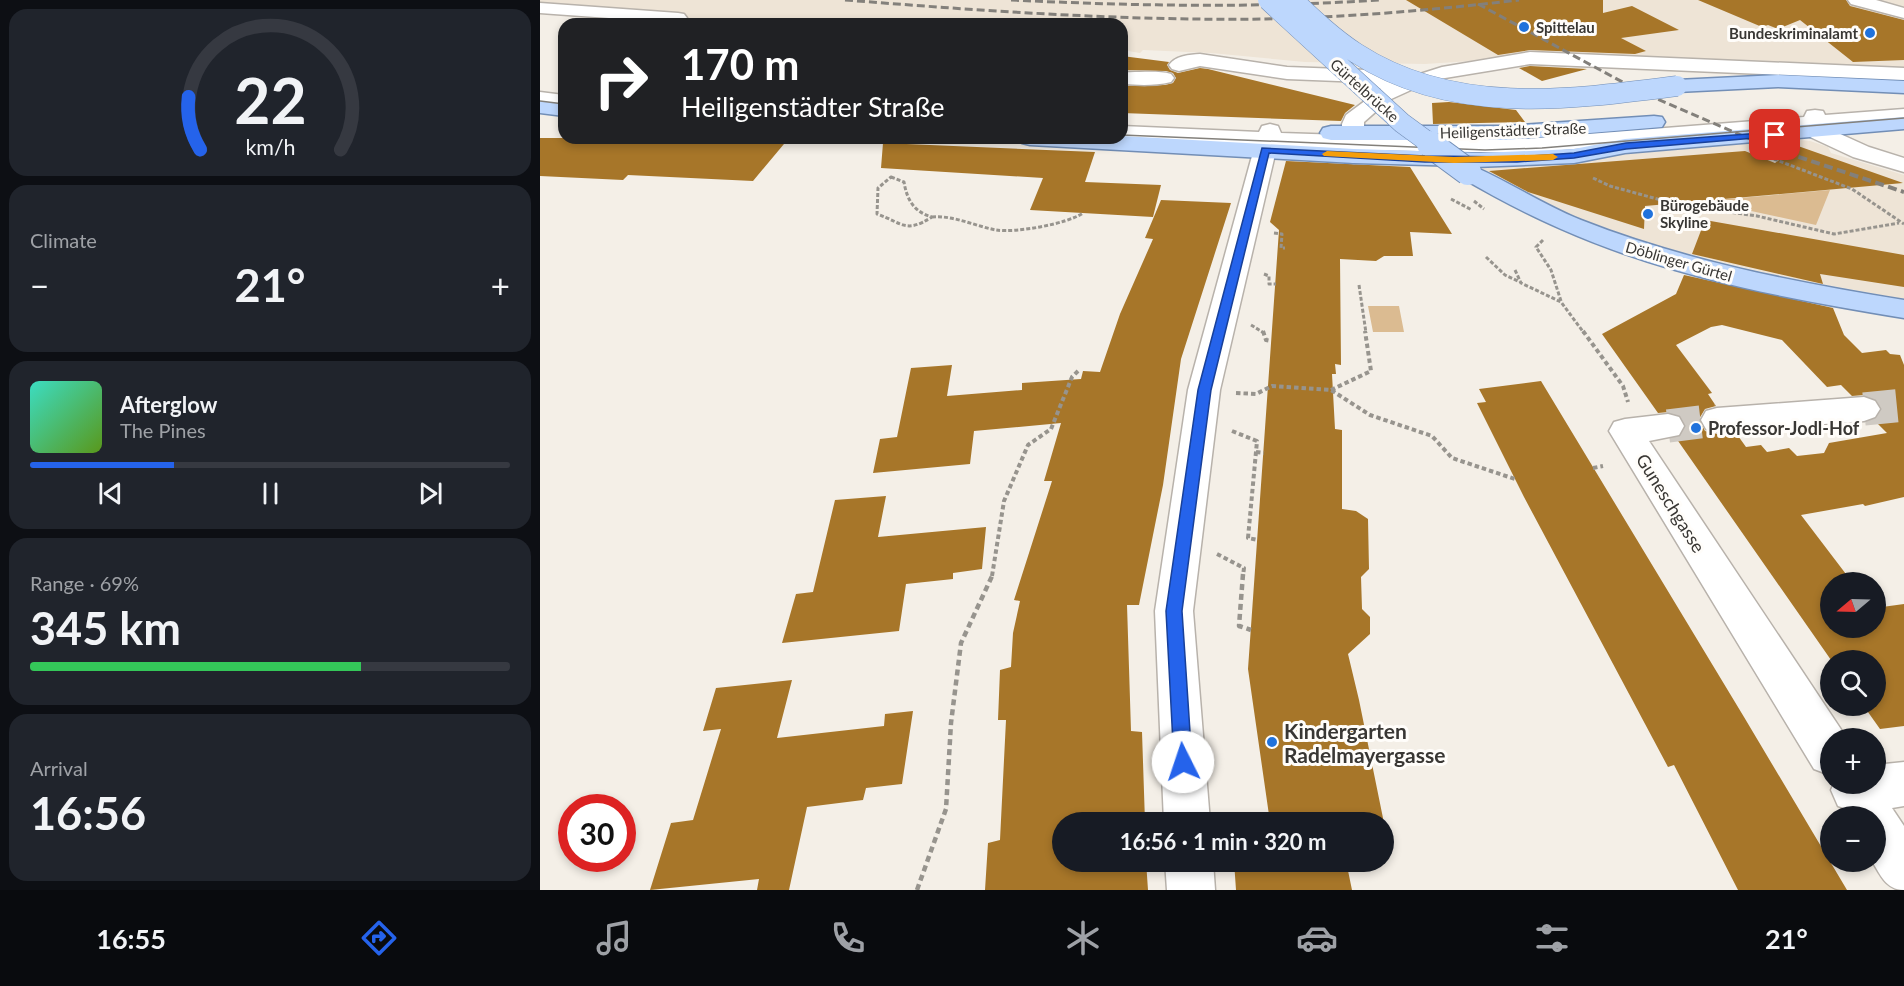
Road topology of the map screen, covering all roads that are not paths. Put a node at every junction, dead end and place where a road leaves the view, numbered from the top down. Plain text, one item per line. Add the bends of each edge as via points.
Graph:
1 (1268, 0) edge
2 (1293, 0) edge
3 (1857, 0) edge
4 (540, 8) edge
5 (1904, 13) edge
6 (678, 18) dead end
7 (1904, 74) edge
8 (1128, 79) edge
9 (540, 87) edge
10 (1904, 87) edge
11 (1396, 88) junction
12 (558, 89) edge
13 (540, 98) edge
14 (558, 100) edge
15 (1904, 104) edge
16 (540, 107) edge
17 (558, 109) edge
18 (1904, 115) edge
19 (1816, 122) junction
20 (1904, 123) edge
21 (1128, 125) edge
22 (1128, 133) edge
23 (1128, 139) edge
24 (1268, 140) junction
25 (1354, 144) junction
26 (1904, 165) edge
27 (1468, 172) joint
28 (1904, 309) edge
29 (1864, 409) tunnel mouth
30 (1718, 420) tunnel mouth
31 (1668, 426) tunnel mouth
32 (1820, 737) edge
33 (1904, 784) edge
34 (1862, 803) edge
35 (1186, 812) edge
36 (1904, 868) edge
37 (1190, 872) edge
38 (1191, 890) edge

1 - 27 main road, Gürtelbrücke, bridge via 1426,144
2 - 10 main road, Gürtelbrücke, bridge via 1347,47 1383,69 1421,84 1484,98 1573,99 1677,86 1778,81
3 - 5 street
4 - 6 street
7 - 11 street via 1530,58 1442,73
8 - 11 street via 1145,80 1188,61 1200,60 1287,73 1367,76
9 - 12 main road
11 - 25 street via 1354,120
13 - 14 street
15 - 19 main road, Heiligenstädter Straße
16 - 17 main road
18 - 19 street
19 - 20 main road, Heiligenstädter Straße
19 - 25 street via 1525,146
19 - 25 main road, Heiligenstädter Straße via 1734,138 1517,159
19 - 26 street via 1861,152
21 - 24 main road, Heiligenstädter Straße
22 - 24 street
23 - 24 main road, Heiligenstädter Straße
24 - 25 main road, Heiligenstädter Straße
24 - 35 street via 1204,390 1174,611
27 - 28 main road, Döblinger Gürtel via 1560,221 1641,251 1732,276
29 - 30 street
31 - 32 street, Guneschgasse via 1625,431
33 - 34 street
34 - 36 street
37 - 38 street

